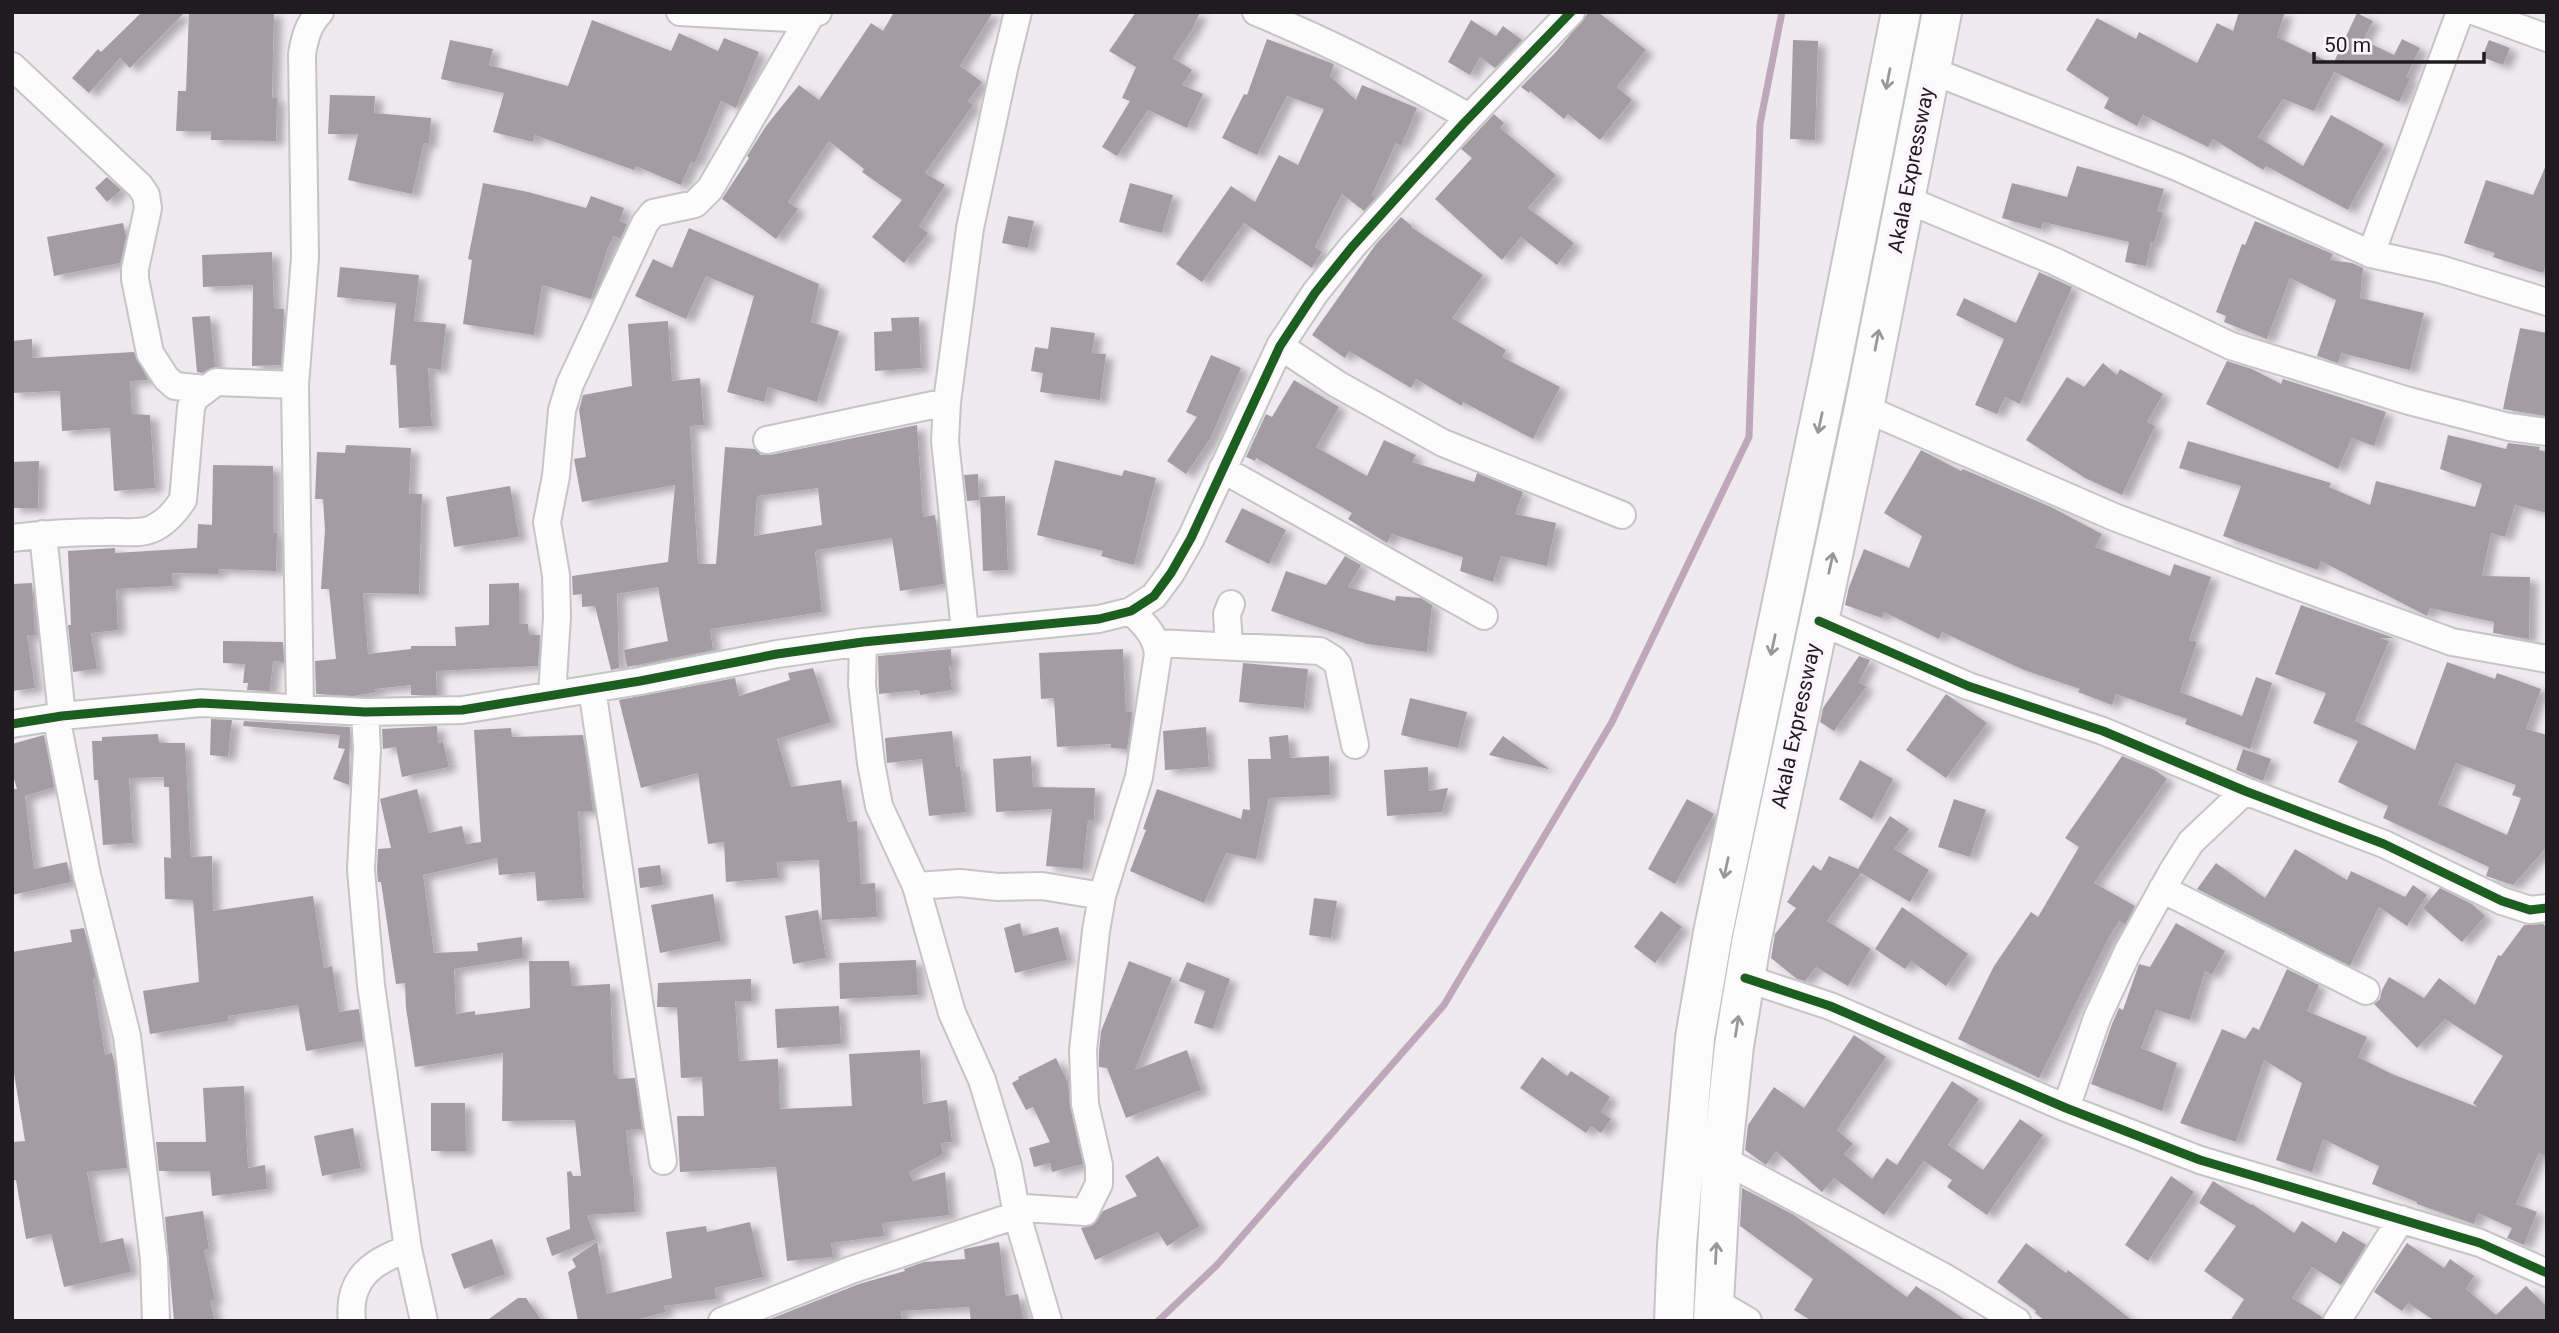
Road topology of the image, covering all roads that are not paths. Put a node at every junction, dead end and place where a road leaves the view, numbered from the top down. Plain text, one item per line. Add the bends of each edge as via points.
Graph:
1 (320, 12) edge
2 (680, 12) edge
3 (1018, 12) edge
4 (1256, 12) edge
5 (1571, 12) edge
6 (1901, 12) edge
7 (1942, 12) edge
8 (2460, 12) edge
9 (2476, 12) edge
10 (814, 14) edge
11 (2535, 28) edge
12 (12, 66) edge
13 (1930, 70) junction
14 (1469, 117) junction
15 (1877, 137) junction
16 (1915, 147) junction
17 (1905, 199) junction
18 (2371, 254) junction
19 (2547, 302) edge
20 (1280, 346) junction
21 (295, 385) junction
22 (206, 389) junction
23 (947, 402) junction
24 (1864, 408) junction
25 (2547, 432) edge
26 (767, 440) dead end
27 (1222, 469) junction
28 (1622, 514) dead end
29 (43, 534) junction
30 (12, 538) edge
31 (1231, 604) dead end
32 (1130, 611) junction
33 (1484, 616) dead end
34 (1819, 621) junction
35 (965, 631) junction
36 (863, 642) junction
37 (1157, 643) junction
38 (1229, 645) junction
39 (2547, 659) edge
40 (592, 689) junction
41 (552, 695) junction
42 (300, 707) junction
43 (365, 712) junction
44 (59, 716) junction
45 (12, 724) edge
46 (1355, 745) dead end
47 (2245, 791) junction
48 (916, 886) junction
49 (2162, 889) junction
50 (1102, 896) junction
51 (2546, 906) edge
52 (1745, 978) junction
53 (2365, 991) dead end
54 (2066, 1108) junction
55 (1723, 1159) junction
56 (663, 1161) dead end
57 (1018, 1216) junction
58 (2401, 1219) junction
59 (408, 1249) junction
60 (2547, 1273) edge
61 (1714, 1311) edge
62 (420, 1317) edge
63 (156, 1321) edge
64 (352, 1321) edge
65 (722, 1321) edge
66 (1048, 1321) edge
67 (1674, 1321) edge
68 (1748, 1321) edge
69 (2017, 1321) edge
70 (2337, 1321) edge

1 - 21 street via 306,35 302,54 304,257
2 - 10 street via 754,17
3 - 23 street via 970,228
4 - 14 street via 1402,79
5 - 14 street
6 -> 15 main road, Akala Expressway
7 - 13 main road, Akala Expressway
8 - 18 street
9 - 11 street
10 - 41 street via 710,189 695,204 653,213 645,223 570,384 562,410 547,522 556,575
12 - 22 street via 146,195 148,208 135,269 150,353 175,386
13 - 16 main road, Akala Expressway
13 - 18 street via 2177,167
14 - 20 street via 1352,247
15 - 16 main road
15 -> 67 main road, Akala Expressway via 1710,946 1695,1038
16 - 17 main road, Akala Expressway
24 -> 17 main road, Akala Expressway
17 - 25 street via 2054,261 2231,346 2409,401
18 - 19 street via 2440,269
20 - 27 street
20 - 28 street via 1337,384 1443,443
21 - 22 street via 216,382
21 - 42 street
22 - 29 street via 191,407 183,499 161,525 131,532
23 - 26 street
23 - 35 street via 944,441
34 -> 24 main road, Akala Expressway
24 - 39 street via 2114,517 2279,579 2452,642
27 - 32 street via 1171,573 1154,596
27 - 33 street
29 - 30 street
29 - 44 street
31 - 38 street via 1227,614
32 - 35 street via 1099,619
32 - 37 street
34 - 47 street via 1968,686 2103,731
34 - 52 main road, Akala Expressway
35 - 36 street
36 - 40 street
36 - 48 street via 862,684 879,806
37 - 38 street
37 - 50 street via 1139,777
38 - 46 street via 1320,651 1333,659
40 - 41 street
40 - 56 street
41 - 43 street via 462,710
42 - 43 street
42 - 44 street via 201,702
43 - 59 street via 361,870 371,985
44 - 45 street
44 - 63 street via 88,875 127,1036 154,1260
47 - 49 street via 2191,842
47 - 51 street via 2384,844 2502,901 2530,910
48 - 50 street via 1042,886
48 - 57 street via 952,1013 982,1080
49 - 53 street
49 - 54 street via 2097,1018
50 - 57 street via 1083,1049 1085,1104 1100,1164 1099,1184 1085,1212 1025,1208
52 - 54 street via 1830,1006
55 -> 52 main road, Akala Expressway
54 - 58 street via 2200,1160
61 -> 55 main road, Akala Expressway
55 - 69 street
57 - 65 street via 851,1270
57 - 66 street
58 - 60 street via 2480,1243
58 - 70 street
59 - 62 street
59 - 64 street via 384,1257 368,1269 356,1286 350,1306
61 - 68 street

